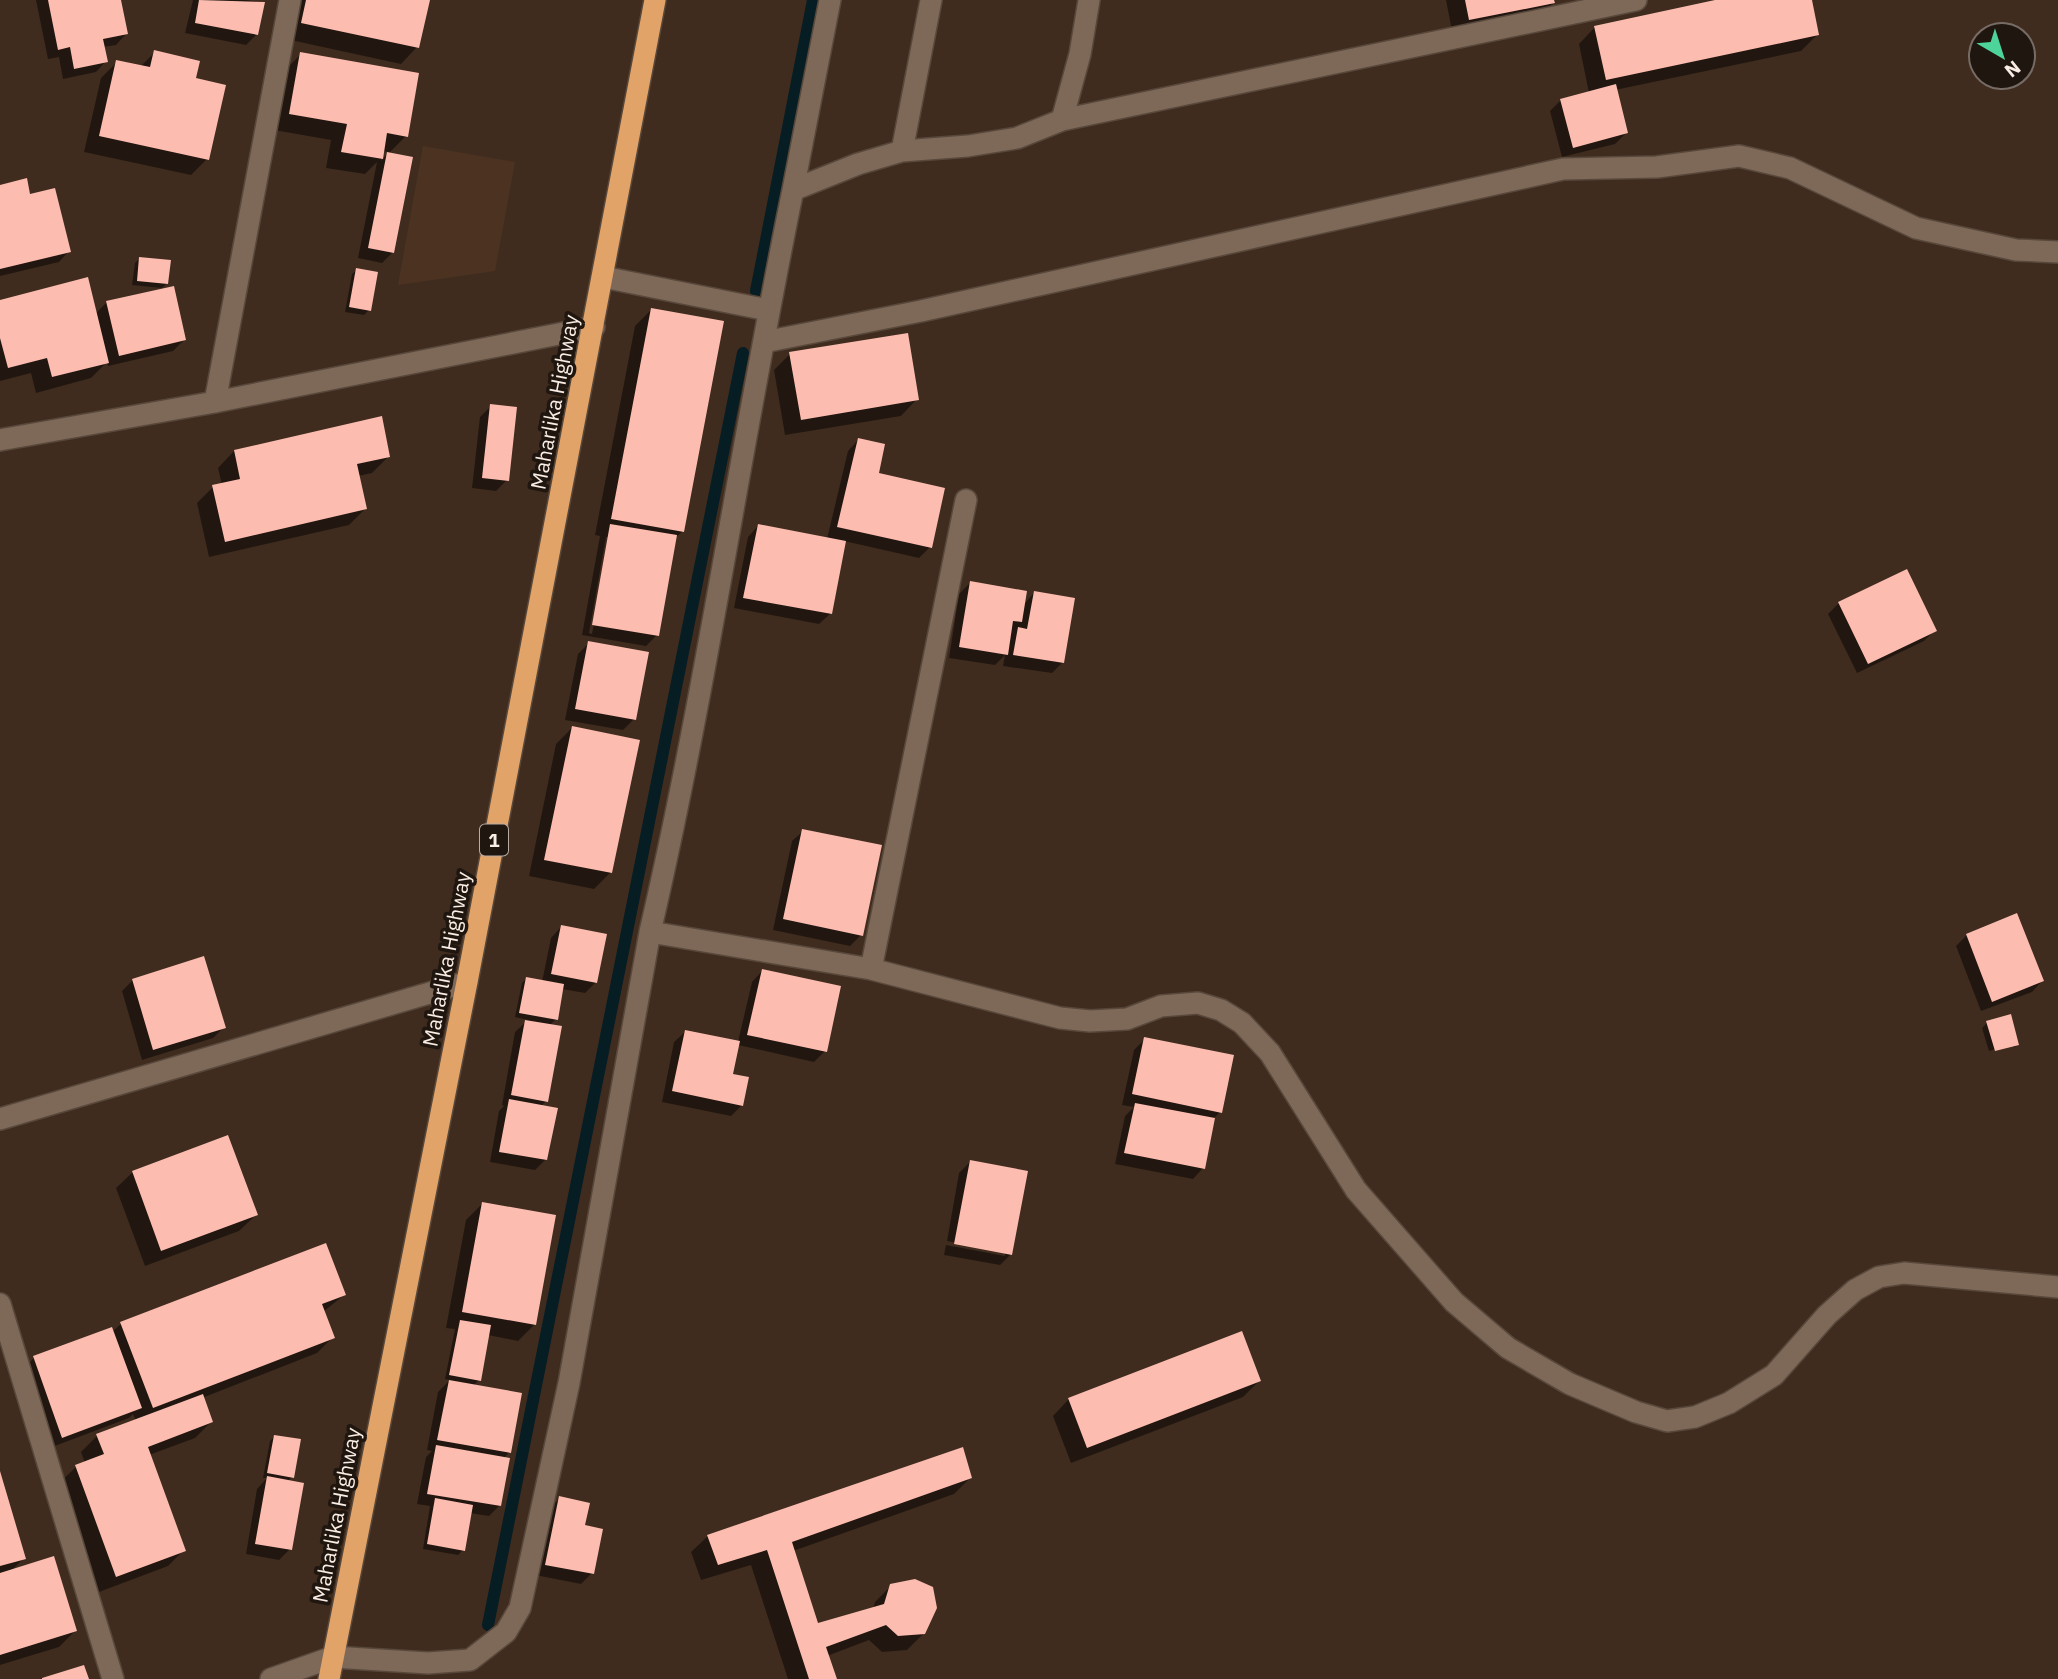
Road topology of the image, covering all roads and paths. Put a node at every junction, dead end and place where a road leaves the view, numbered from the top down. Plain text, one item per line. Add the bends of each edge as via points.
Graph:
1 (290, 0) edge
2 (655, 0) edge
3 (830, 0) edge
4 (931, 0) edge
5 (1089, 0) edge
6 (1636, 0) edge
7 (1062, 120) junction
8 (902, 151) junction
9 (793, 190) junction
10 (2058, 252) edge
11 (603, 277) junction
12 (768, 310) junction
13 (594, 327) junction
14 (764, 342) junction
15 (215, 401) junction
16 (0, 440) edge
17 (966, 500) dead end
18 (650, 932) junction
19 (871, 969) junction
20 (467, 982) junction
21 (0, 1119) edge
22 (2058, 1287) edge
23 (0, 1304) edge
24 (332, 1657) junction
25 (113, 1679) edge
26 (271, 1679) edge
27 (329, 1679) edge

1 - 15 street
2 - 11 highway, Maharlika Highway / 1
3 - 9 street
4 - 8 street
5 - 7 street
6 - 7 street
7 - 8 street via 1017,138
8 - 9 street
9 - 12 street
10 - 14 street via 2016,250 1916,228 1790,168 1739,156 1657,167 1563,169
11 - 12 street
11 - 13 highway, Maharlika Highway / 1
12 - 14 street
13 - 15 street
13 - 20 highway, Maharlika Highway / 1
14 - 18 street
15 - 16 street
17 - 19 street
18 - 19 street
18 - 24 street via 569,1383 520,1608 506,1632 470,1660 428,1663
19 - 22 street via 1060,1018 1127,1018 1161,1006 1198,1003 1221,1010 1242,1023 1270,1052 1356,1190 1454,1302 1508,1348 1570,1384 1667,1421 1729,1402 1774,1375 1827,1315 1855,1290 1879,1277 1904,1273
20 - 21 street
20 - 24 highway, Maharlika Highway / 1
23 - 25 street
24 - 26 street
24 - 27 highway, Maharlika Highway / 1

